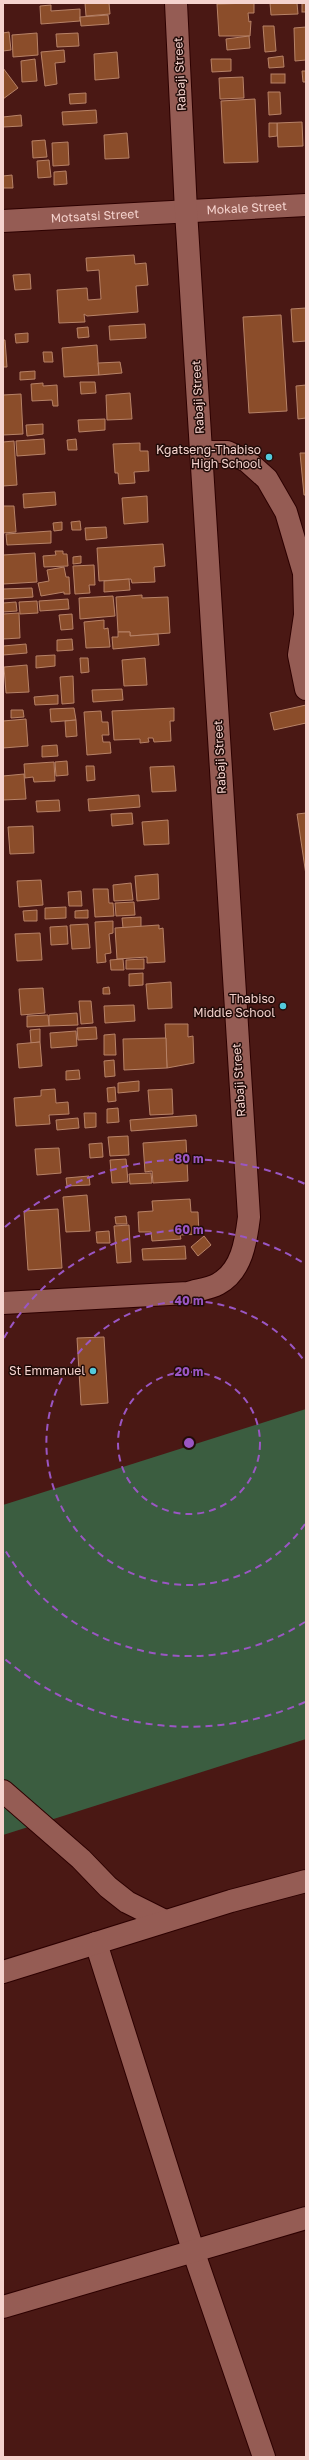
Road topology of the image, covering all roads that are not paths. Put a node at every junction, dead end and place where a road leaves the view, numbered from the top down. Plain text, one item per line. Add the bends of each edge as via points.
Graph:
1 (176, 3) edge
2 (306, 205) edge
3 (186, 211) junction
4 (3, 221) edge
5 (201, 452) junction
6 (306, 689) edge
7 (3, 1303) edge
8 (3, 1791) edge
9 (306, 1881) edge
10 (165, 1921) junction
11 (96, 1943) junction
12 (3, 1972) edge
13 (306, 2218) edge
14 (194, 2253) junction
15 (3, 2307) edge
16 (264, 2457) edge

1 - 3 street, Rabaji Street
2 - 3 street, Mokale Street
3 - 4 street, Motsatsi Street
3 - 5 street, Rabaji Street
5 - 6 street via 227,452 247,461 267,479 286,512 304,573 305,615 299,655
5 - 7 street, Rabaji Street via 249,1217 246,1241 240,1260 230,1275 218,1284 188,1293
8 - 10 street via 81,1859 108,1887 127,1902
9 - 10 street
10 - 11 street
11 - 12 street
11 - 14 street
13 - 14 street
14 - 15 street
14 - 16 street

